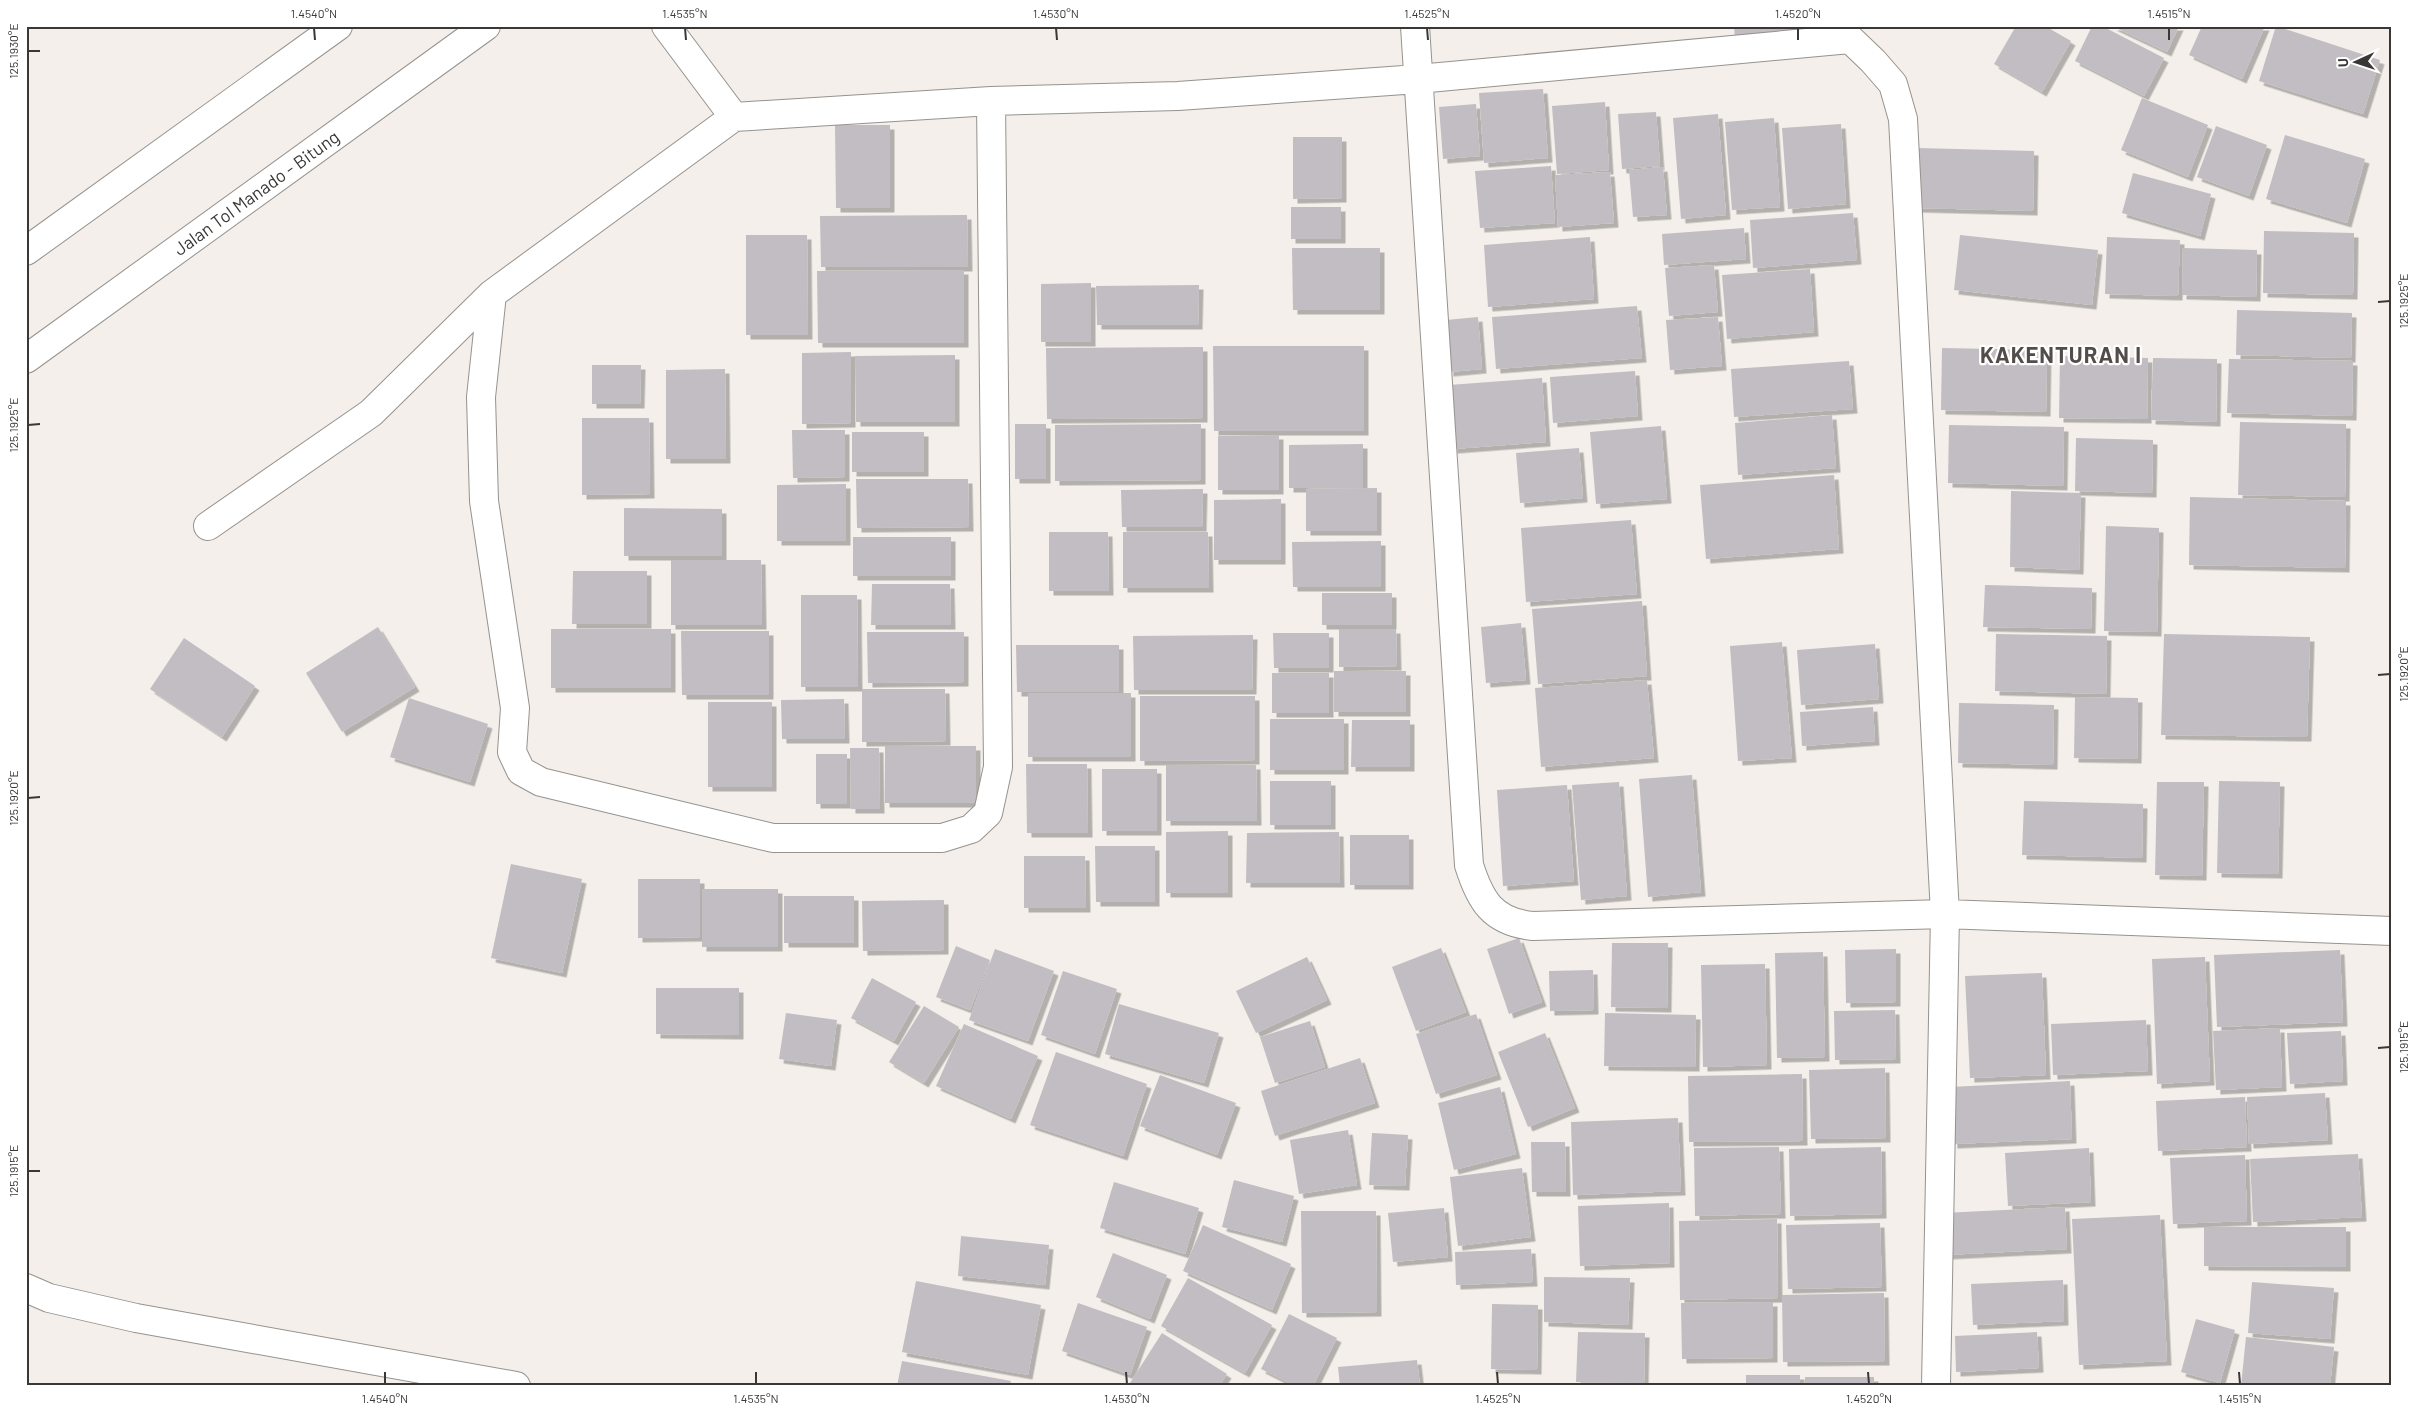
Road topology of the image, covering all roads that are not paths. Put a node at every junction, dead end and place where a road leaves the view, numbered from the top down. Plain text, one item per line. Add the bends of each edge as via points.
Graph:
1 (338, 26) edge
2 (486, 26) edge
3 (666, 26) edge
4 (1415, 26) edge
5 (1418, 79) junction
6 (991, 101) junction
7 (734, 117) junction
8 (26, 251) edge
9 (492, 294) junction
10 (26, 359) edge
11 (208, 526) dead end
12 (1945, 914) junction
13 (2392, 931) edge
14 (26, 1288) edge
15 (516, 1386) edge
16 (1936, 1386) edge

1 - 8 main road
2 - 10 main road, Jalan Tol Manado - Bitung
3 - 7 main road
4 - 5 main road
5 - 6 main road via 1178,96
5 - 12 main road via 1468,865 1477,892 1501,917 1533,926
5 - 12 main road via 1850,39 1893,84 1903,119
6 - 7 main road
6 - 9 main road via 998,766 988,813 971,829 942,838 773,838 541,782 521,771 512,752 515,708 484,501 481,397
7 - 9 main road
9 - 11 main road via 371,413
12 - 13 main road
12 - 16 main road
14 - 15 main road via 49,1298 136,1318

